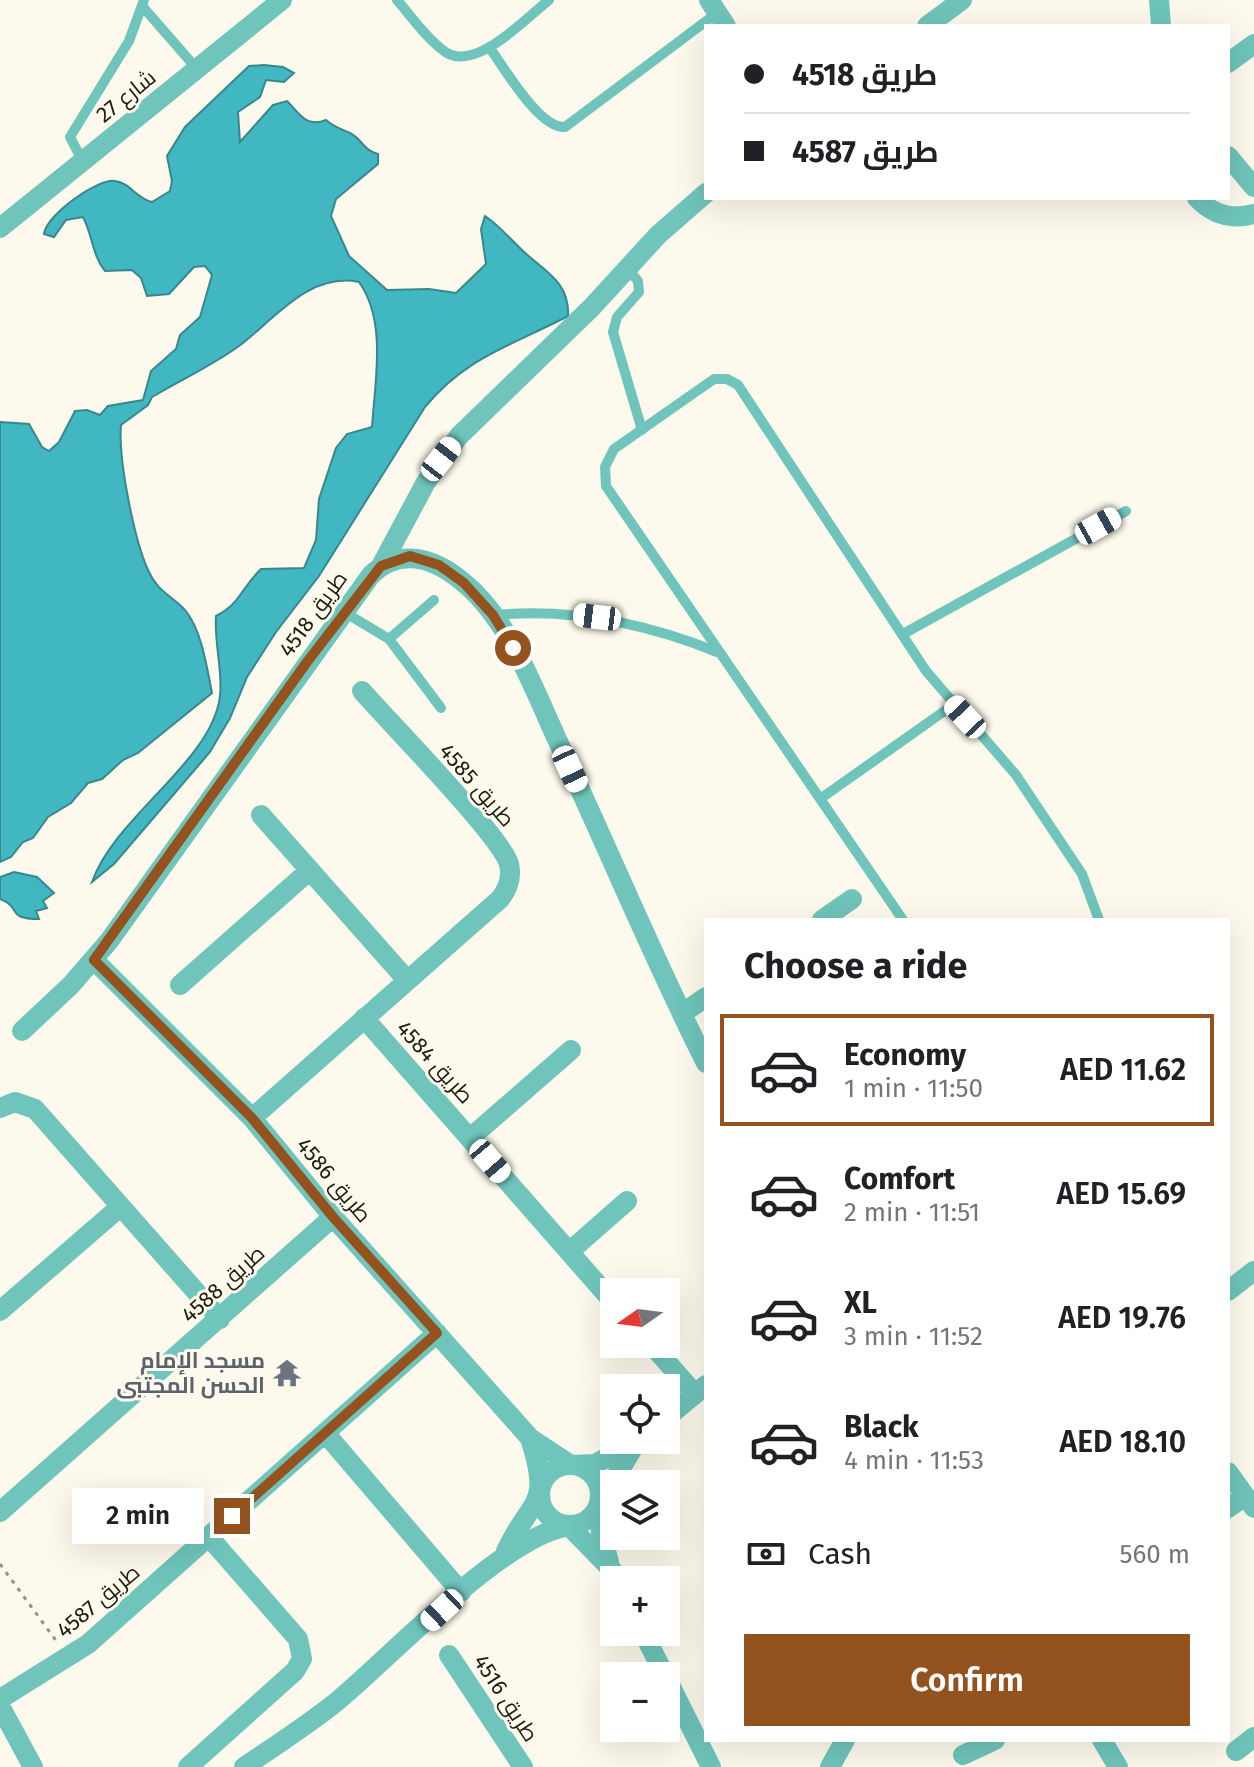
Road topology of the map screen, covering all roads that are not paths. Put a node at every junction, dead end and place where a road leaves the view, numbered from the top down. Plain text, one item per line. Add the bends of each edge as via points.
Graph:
1 (282, 0) edge
2 (397, 0) edge
3 (549, 0) edge
4 (962, 0) edge
5 (1159, 0) edge
6 (144, 4) edge
7 (717, 13) edge
8 (930, 24) edge
9 (1161, 24) edge
10 (1254, 44) edge
11 (489, 47) junction
12 (1230, 62) edge
13 (197, 69) junction
14 (1230, 158) edge
15 (83, 162) junction
16 (1254, 187) edge
17 (704, 195) edge
18 (1200, 200) edge
19 (1254, 214) edge
20 (1, 225) edge
21 (627, 268) junction
22 (642, 430) junction
23 (1126, 511) dead end
24 (381, 566) junction
25 (434, 600) dead end
26 (344, 612) junction
27 (493, 615) junction
28 (903, 634) junction
29 (389, 639) junction
30 (719, 653) junction
31 (362, 691) dead end
32 (953, 705) junction
33 (441, 708) dead end
34 (820, 799) junction
35 (261, 815) dead end
36 (310, 870) junction
37 (852, 899) dead end
38 (825, 918) edge
39 (902, 918) edge
40 (1098, 918) edge
41 (94, 960) junction
42 (407, 980) junction
43 (180, 985) dead end
44 (704, 998) edge
45 (683, 1013) junction
46 (364, 1018) junction
47 (22, 1031) dead end
48 (571, 1050) dead end
49 (704, 1059) edge
50 (0, 1108) edge
51 (252, 1118) junction
52 (470, 1138) junction
53 (627, 1201) dead end
54 (120, 1207) junction
55 (333, 1217) junction
56 (569, 1252) junction
57 (1254, 1271) edge
58 (600, 1287) edge
59 (1230, 1289) edge
60 (0, 1311) edge
61 (220, 1319) junction
62 (437, 1333) junction
63 (666, 1358) edge
64 (700, 1390) edge
65 (680, 1406) edge
66 (326, 1434) junction
67 (530, 1438) junction
68 (613, 1454) edge
69 (629, 1454) edge
70 (571, 1465) junction
71 (1230, 1475) edge
72 (540, 1495) junction
73 (1250, 1502) edge
74 (598, 1506) junction
75 (1230, 1507) edge
76 (0, 1512) edge
77 (569, 1526) junction
78 (209, 1537) junction
79 (503, 1557) junction
80 (607, 1566) edge
81 (611, 1566) edge
82 (461, 1592) junction
83 (449, 1655) dead end
84 (0, 1699) edge
85 (680, 1704) edge
86 (0, 1706) edge
87 (1254, 1737) edge
88 (844, 1742) edge
89 (990, 1742) edge
90 (1103, 1742) edge
91 (1236, 1751) dead end
92 (962, 1754) edge
93 (33, 1767) edge
94 (188, 1767) edge
95 (244, 1767) edge
96 (523, 1767) edge
97 (711, 1767) edge
98 (830, 1767) edge
99 (1118, 1767) edge

1 - 13 street, شارع 27
2 - 11 lane via 446,53 469,58
3 - 11 lane
4 - 8 street
5 - 9 street
6 - 13 lane
6 - 15 lane via 129,41 70,137
7 - 11 lane via 565,127 556,128 543,119
10 - 12 street
13 - 15 street, شارع 27
14 - 16 street
15 - 20 street, شارع 27
17 - 21 street
18 - 19 street via 1229,217
21 - 22 lane via 638,281 639,292 617,317 613,332
21 - 24 street via 459,436 426,482
22 - 28 lane via 714,379 733,381
22 - 30 lane via 608,458 606,486
23 - 28 lane
24 - 26 street, طريق 4518
24 - 27 street, طريق 4518 via 410,556 439,565
25 - 29 lane
26 - 29 lane
26 - 41 street, طريق 4518
27 - 30 lane via 532,611 597,617 659,631
27 - 45 street, طريق 4518 via 530,682
28 - 32 lane
29 - 33 lane
30 - 34 lane
31 - 42 street, طريق 4585 via 490,835 509,864 510,877 500,899
32 - 34 lane
32 - 40 lane via 1024,787 1082,874
34 - 39 lane
35 - 36 street
36 - 42 street
36 - 43 street
37 - 38 street
41 - 47 street, طريق 4518
41 - 51 street, طريق 4586
42 - 46 street, طريق 4585
44 - 45 street
45 - 49 street, طريق 4518
46 - 51 street, طريق 4585
46 - 52 street, طريق 4584
48 - 52 street, طريق 4584
50 - 54 street via 15,1102 35,1109
51 - 55 street, طريق 4586
52 - 56 street, طريق 4584
53 - 56 street
54 - 60 street
54 - 61 street
55 - 61 street, طريق 4588
55 - 62 street, طريق 4586
56 - 58 street, طريق 4584
57 - 59 street
61 - 76 street, طريق 4588
62 - 66 street, طريق 4587
62 - 67 street, طريق 4586
63 - 64 street
64 - 65 street
66 - 78 street, طريق 4587
66 - 82 street
67 - 70 street, طريق 4586
67 - 72 street, طريق 4586
68 - 70 street via 595,1464
69 - 74 street
70 - 72 street via 553,1471
70 - 74 street via 595,1478
71 - 73 street
72 - 77 street via 551,1520
72 - 79 street
73 - 75 street
74 - 77 street via 587,1521
74 - 81 street
77 - 79 street via 540,1534
77 - 80 street
78 - 84 street, طريق 4587 via 68,1658
78 - 94 street via 298,1639 302,1659
79 - 82 street
82 - 95 street via 334,1704
83 - 96 street, طريق 4516
85 - 97 street
86 - 93 street
87 - 91 street
88 - 98 street
89 - 92 street
90 - 99 street

